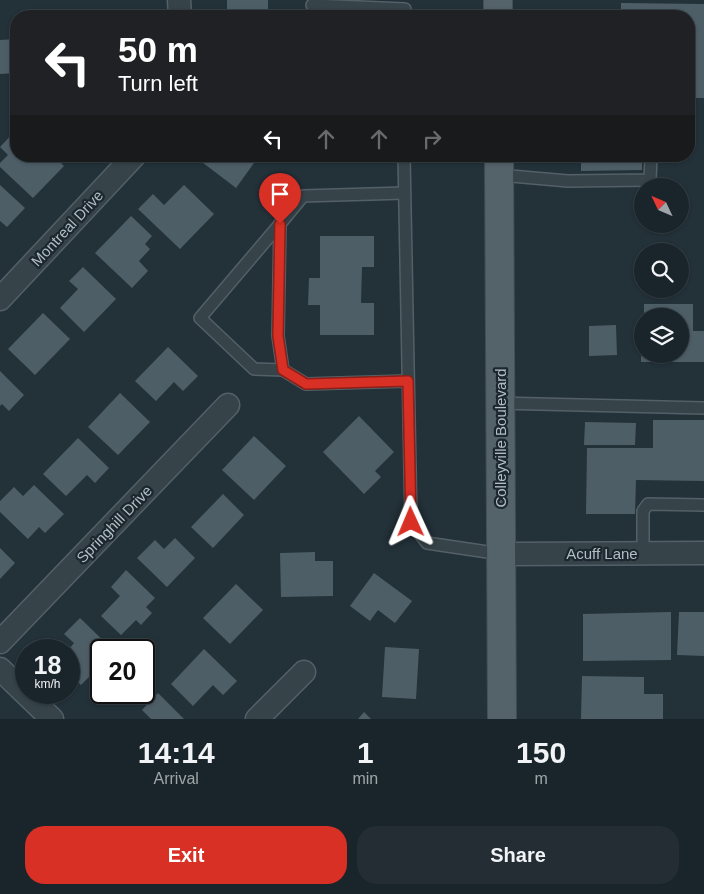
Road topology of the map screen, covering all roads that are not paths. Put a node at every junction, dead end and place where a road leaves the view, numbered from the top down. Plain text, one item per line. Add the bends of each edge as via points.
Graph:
1 (312, 5) dead end
2 (407, 8) edge
3 (128, 162) edge
4 (404, 162) edge
5 (651, 162) edge
6 (499, 165) edge
7 (404, 193) junction
8 (280, 224) junction
9 (0, 299) edge
10 (283, 370) junction
11 (408, 381) junction
12 (500, 403) junction
13 (228, 405) dead end
14 (704, 408) edge
15 (704, 504) edge
16 (643, 553) junction
17 (704, 553) edge
18 (500, 554) junction
19 (0, 642) edge
20 (0, 669) edge
21 (304, 672) dead end
22 (52, 719) edge
23 (258, 719) edge
24 (502, 719) edge

1 - 2 lane
3 - 9 street, Montreal Drive
4 - 7 lane
5 - 6 lane via 650,180 568,180
6 - 12 main road, Colleyville Boulevard
7 - 8 lane via 303,196
7 - 11 lane
8 - 10 lane via 278,336
8 - 10 lane via 200,318 254,369
10 - 11 lane via 306,384
11 - 18 lane via 411,522 427,543
12 - 14 lane
12 - 18 main road, Colleyville Boulevard
13 - 19 street, Springhill Drive
15 - 16 lane via 648,504 643,511
16 - 17 street, Acuff Lane
16 - 18 street, Acuff Lane
18 - 24 main road, Colleyville Boulevard
20 - 22 street
21 - 23 street

